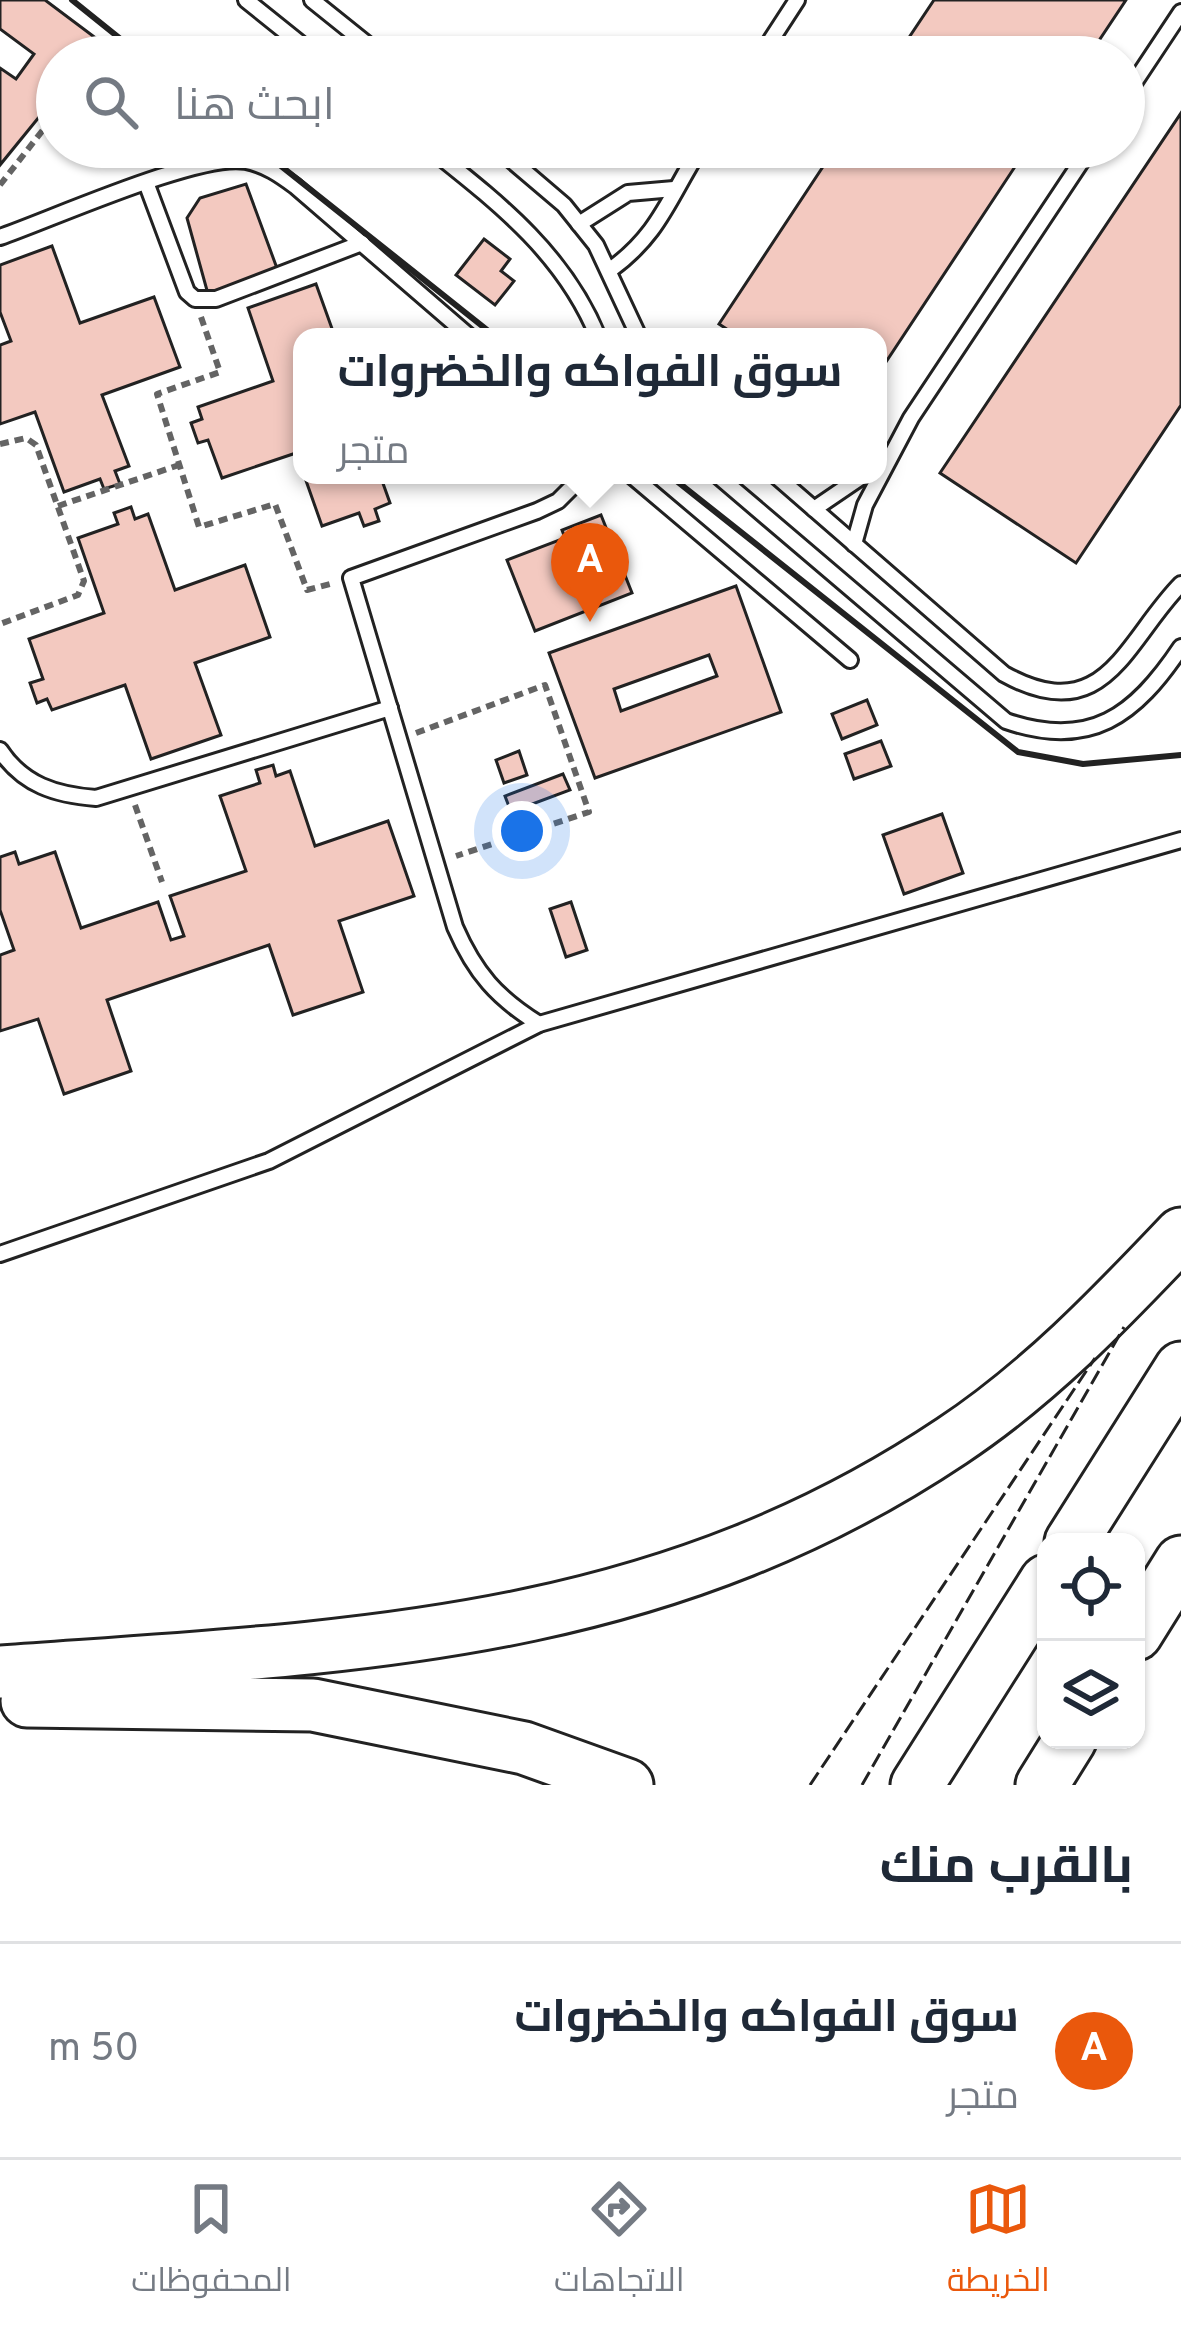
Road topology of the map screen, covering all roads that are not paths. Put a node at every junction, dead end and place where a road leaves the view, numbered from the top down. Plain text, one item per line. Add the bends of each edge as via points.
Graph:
1 (246, 0) edge
2 (312, 0) edge
3 (797, 0) edge
4 (1181, 12) edge
5 (291, 36) edge
6 (357, 36) edge
7 (774, 36) edge
8 (1145, 66) edge
9 (196, 168) edge
10 (269, 168) edge
11 (453, 168) edge
12 (519, 168) edge
13 (688, 168) edge
14 (1077, 168) edge
15 (147, 185) junction
16 (674, 189) junction
17 (579, 224) junction
18 (0, 238) edge
19 (362, 243) junction
20 (610, 271) junction
21 (460, 328) edge
22 (593, 328) edge
23 (635, 328) edge
24 (911, 418) junction
25 (887, 446) edge
26 (887, 463) edge
27 (575, 484) edge
28 (642, 484) edge
29 (728, 484) edge
30 (786, 484) edge
31 (851, 484) edge
32 (876, 484) edge
33 (814, 509) junction
34 (854, 544) junction
35 (1181, 584) edge
36 (1181, 647) edge
37 (850, 661) dead end
38 (390, 708) junction
39 (0, 750) edge
40 (1181, 840) edge
41 (539, 1024) junction
42 (1181, 1234) edge
43 (0, 1254) edge
44 (1181, 1367) edge
45 (1077, 1533) edge
46 (1181, 1562) edge
47 (1037, 1595) edge
48 (1145, 1620) edge
49 (0, 1672) edge
50 (0, 1701) edge
51 (1064, 1749) edge
52 (627, 1785) edge
53 (917, 1785) edge
54 (1042, 1785) edge

1 - 5 lane
2 - 6 lane
3 - 7 lane
4 - 8 lane
9 - 15 lane
10 - 19 lane
11 - 22 lane via 537,239
12 - 17 lane
13 - 16 lane
14 - 24 lane
15 - 18 lane
15 - 19 lane via 195,299 215,299
16 - 17 lane via 628,193
16 - 20 lane via 659,226
17 - 20 lane
19 - 21 lane
20 - 23 lane
24 - 25 lane
24 - 26 lane
27 - 38 lane via 537,511 351,578
28 - 37 lane
29 - 36 lane via 1006,721 1041,733 1113,721
30 - 33 lane
31 - 33 lane
32 - 34 lane
33 - 34 lane
34 - 35 lane via 1004,674 1052,692 1078,689 1121,664
38 - 39 lane via 96,798 60,795 28,780
38 - 41 lane via 472,968
40 - 41 lane
41 - 43 lane via 268,1161
42 - 49 highway via 1070,1348 954,1440 747,1552 574,1607 457,1632
44 - 45 highway
46 - 48 highway
47 - 53 highway
50 - 52 highway via 313,1706 524,1748
51 - 54 highway

